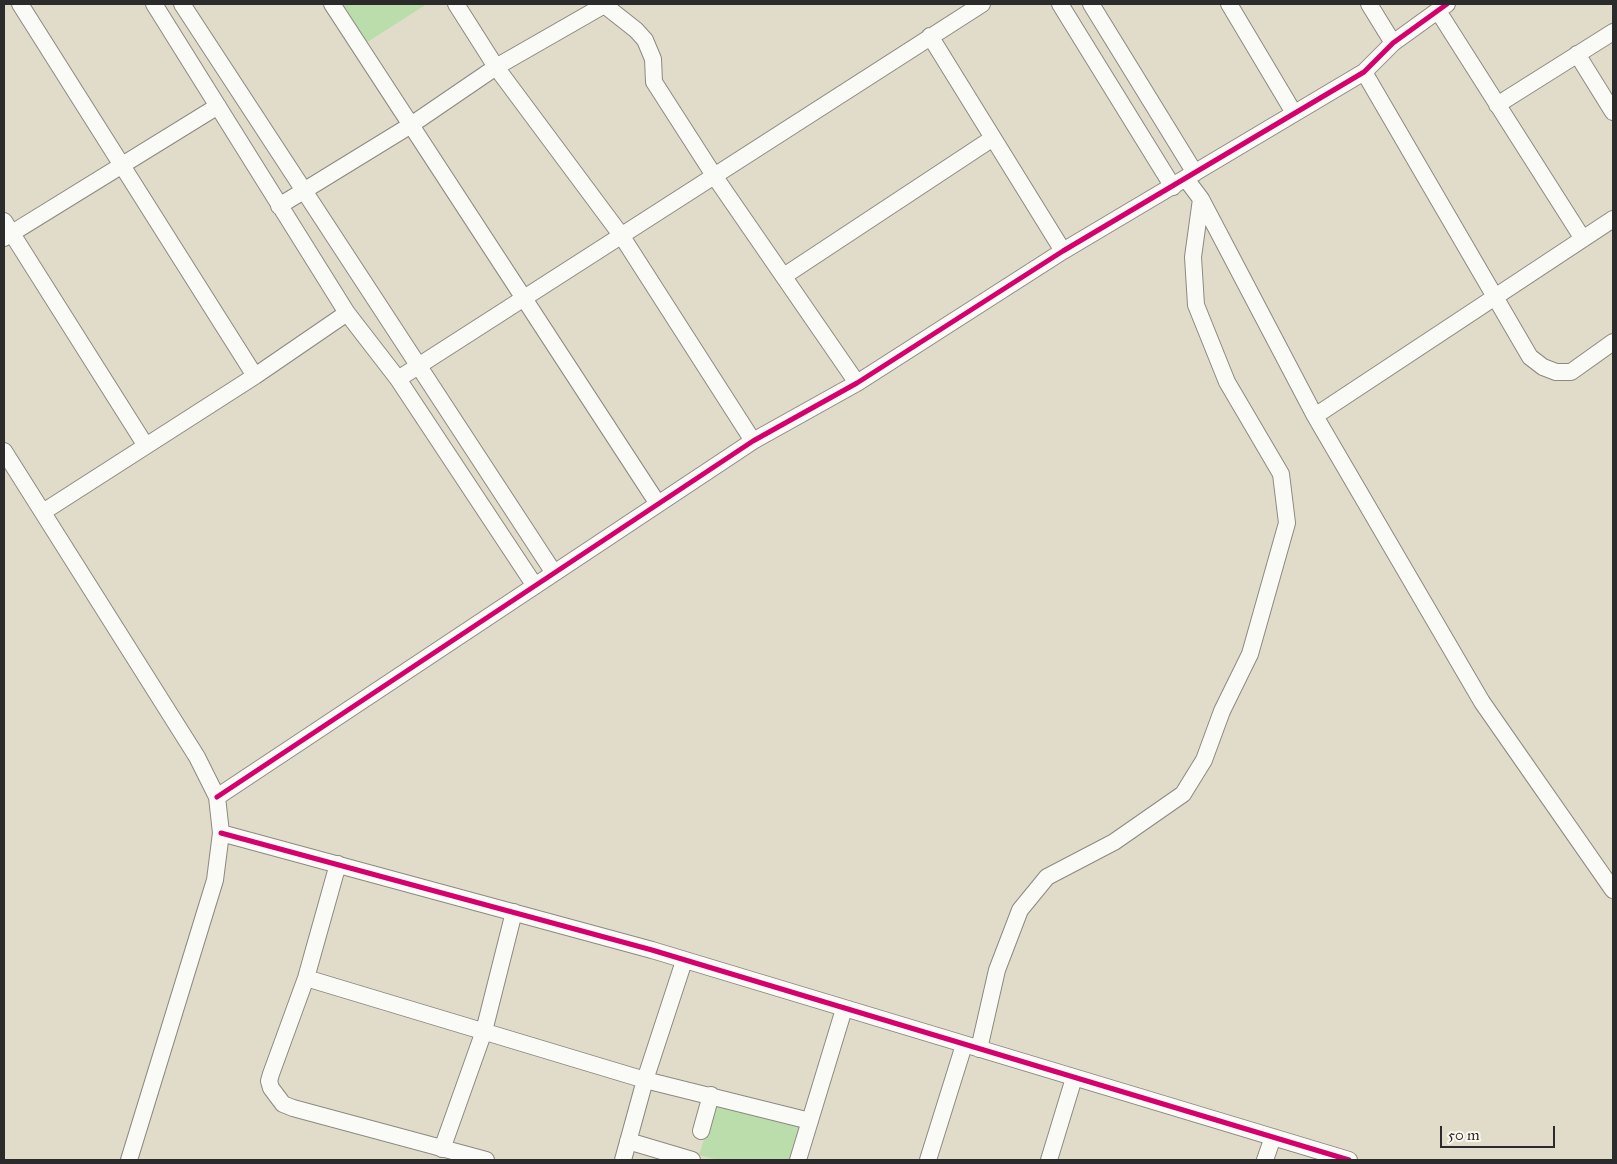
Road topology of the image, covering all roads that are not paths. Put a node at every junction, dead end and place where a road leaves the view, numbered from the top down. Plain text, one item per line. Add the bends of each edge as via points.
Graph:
1 (20, 4) edge
2 (173, 4) edge
3 (182, 4) edge
4 (332, 4) edge
5 (456, 4) edge
6 (604, 4) edge
7 (982, 4) edge
8 (1060, 4) edge
9 (1091, 4) edge
10 (1229, 4) edge
11 (1369, 4) edge
12 (1443, 7) edge
13 (156, 8) edge
14 (1613, 32) edge
15 (930, 36) junction
16 (1393, 43) junction
17 (1577, 54) junction
18 (496, 67) junction
19 (1364, 72) junction
20 (1497, 105) junction
21 (218, 106) junction
22 (1613, 112) edge
23 (1294, 113) junction
24 (411, 125) junction
25 (993, 138) junction
26 (121, 164) junction
27 (715, 176) junction
28 (1185, 180) junction
29 (305, 190) junction
30 (1201, 199) junction
31 (279, 206) junction
32 (1613, 220) edge
33 (6, 231) edge
34 (621, 235) junction
35 (1583, 239) junction
36 (1063, 251) junction
37 (784, 276) junction
38 (1494, 296) junction
39 (524, 298) junction
40 (347, 313) junction
41 (1613, 342) edge
42 (419, 365) junction
43 (255, 376) junction
44 (398, 379) junction
45 (857, 384) junction
46 (1315, 416) junction
47 (753, 441) junction
48 (146, 446) junction
49 (4, 451) edge
50 (658, 504) junction
51 (43, 512) junction
52 (554, 573) junction
53 (535, 586) junction
54 (218, 797) junction
55 (222, 833) junction
56 (338, 864) junction
57 (1613, 890) edge
58 (514, 912) junction
59 (684, 961) junction
60 (306, 978) junction
61 (844, 1009) junction
62 (484, 1031) junction
63 (972, 1047) junction
64 (1074, 1078) junction
65 (644, 1080) junction
66 (711, 1095) junction
67 (810, 1121) junction
68 (701, 1131) dead end
69 (1273, 1137) junction
70 (628, 1141) junction
71 (442, 1149) junction
72 (803, 1159) edge
73 (129, 1160) edge
74 (486, 1160) edge
75 (622, 1160) edge
76 (692, 1160) edge
77 (928, 1160) edge
78 (1049, 1160) edge
79 (1265, 1160) edge
80 (1349, 1160) edge

1 - 26 street
2 - 13 street
3 - 29 street
4 - 24 street
5 - 18 street
6 - 18 street
6 - 27 street via 645,40 652,59 654,82
7 - 15 street
8 - 28 street
9 - 28 street
10 - 23 street
11 - 16 street
12 - 16 street
12 - 20 street
13 - 21 street
14 - 17 street
15 - 25 street
15 - 27 street
16 - 19 street
17 - 20 street
17 - 22 street
18 - 24 street
18 - 34 street
19 - 23 street
19 - 38 street
20 - 35 street
21 - 26 street
21 - 31 street
23 - 28 street
24 - 29 street
24 - 39 street
25 - 36 street
25 - 37 street
26 - 33 street
26 - 43 street
27 - 34 street
27 - 37 street
28 - 30 street
28 - 36 street
29 - 31 street
29 - 42 street
30 - 46 street
30 - 63 street via 1193,257 1196,305 1228,382 1281,474 1287,523 1250,654 1222,711 1204,760 1183,794 1114,842 1048,877 1020,910
31 - 40 street
32 - 35 street
33 - 48 street
34 - 39 street
34 - 47 street
35 - 38 street
36 - 45 street
37 - 45 street
38 - 41 street via 1530,358 1543,367 1556,372 1572,372
38 - 46 street
39 - 42 street
39 - 50 street
40 - 43 street
40 - 44 street
42 - 44 street
42 - 52 street
43 - 48 street
44 - 53 street
45 - 47 street
46 - 57 street via 1482,702
47 - 50 street
48 - 51 street
49 - 51 street
50 - 52 street
51 - 54 street via 197,757
52 - 53 street
53 - 54 street
54 - 55 street
55 - 56 street
55 - 73 street via 215,880
56 - 58 street
56 - 60 street
58 - 59 street
58 - 62 street
59 - 61 street
59 - 65 street
60 - 62 street
60 - 71 street via 269,1081 280,1100 293,1108
61 - 63 street
61 - 67 street
62 - 65 street
62 - 71 street
63 - 64 street
63 - 77 street
64 - 69 street
64 - 78 street
65 - 66 street
65 - 70 street
66 - 67 street
66 - 68 street
67 - 72 street
69 - 79 street
69 - 80 street
70 - 75 street
70 - 76 street
71 - 74 street

